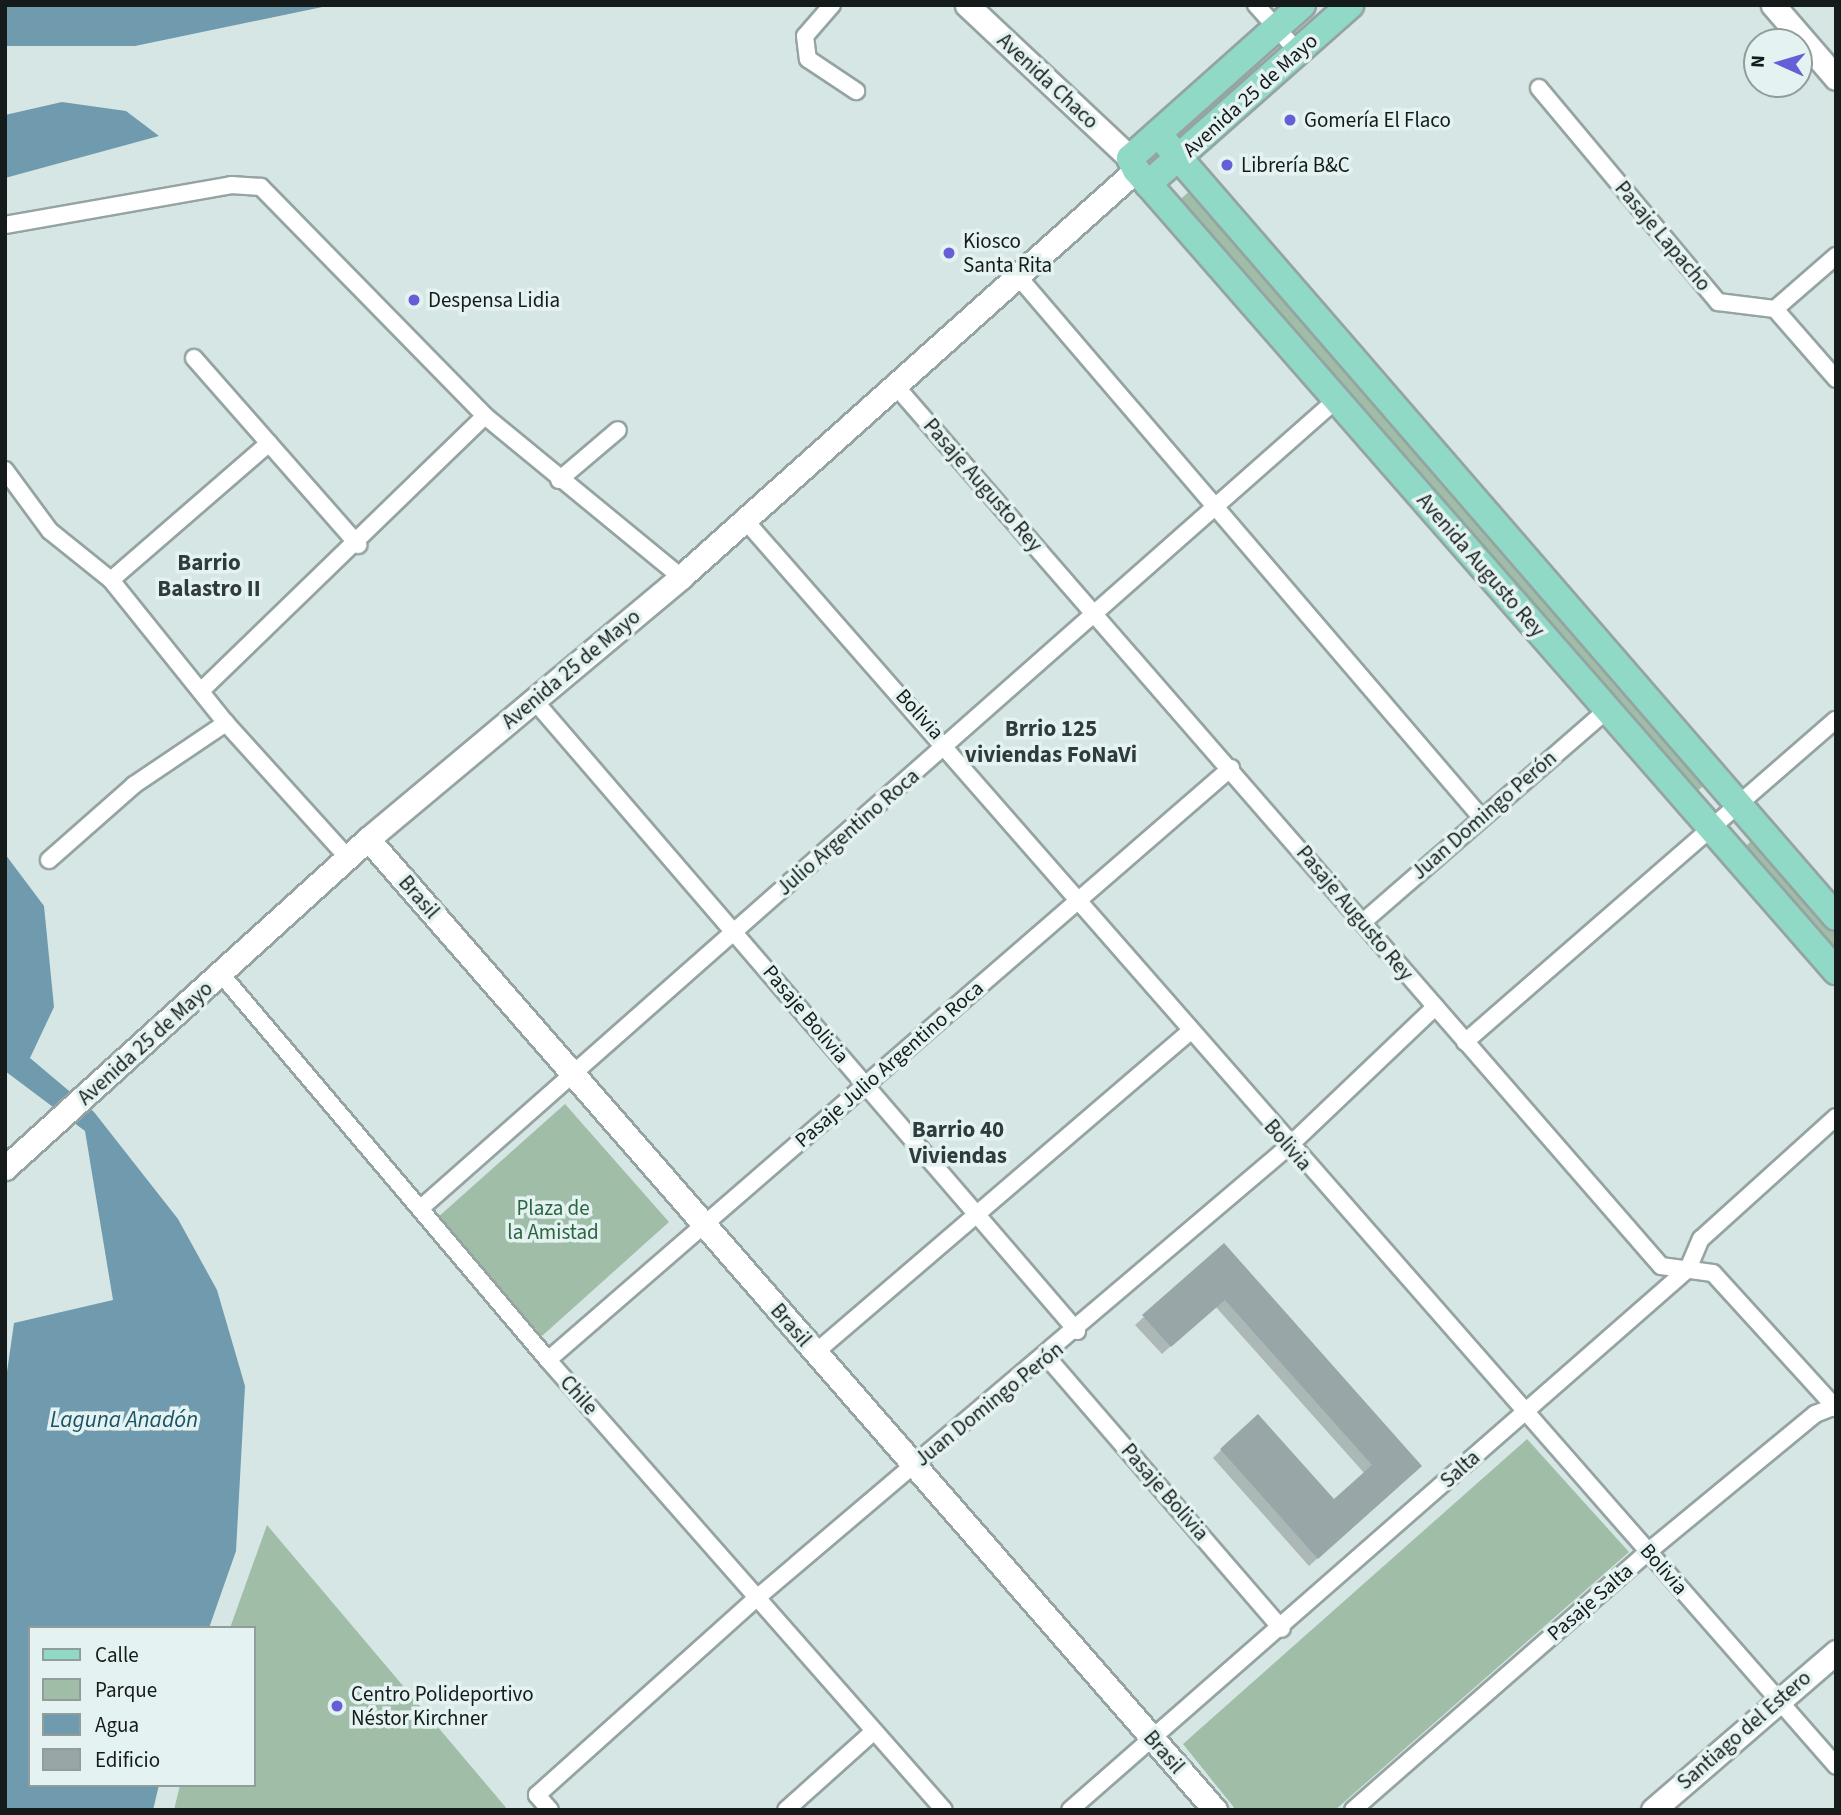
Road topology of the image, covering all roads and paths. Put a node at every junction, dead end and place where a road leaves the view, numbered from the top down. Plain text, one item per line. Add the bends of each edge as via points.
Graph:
1 (832, 5) edge
2 (967, 5) edge
3 (1256, 5) edge
4 (1302, 5) edge
5 (1350, 5) edge
6 (1773, 5) edge
7 (1276, 28) junction
8 (1298, 52) junction
9 (1836, 78) edge
10 (1539, 88) dead end
11 (856, 91) dead end
12 (1158, 135) junction
13 (1179, 159) junction
14 (1138, 171) junction
15 (5, 225) edge
16 (1836, 256) edge
17 (1016, 274) junction
18 (1775, 309) junction
19 (194, 358) dead end
20 (1836, 379) edge
21 (894, 384) junction
22 (1336, 400) junction
23 (485, 416) junction
24 (618, 430) dead end
25 (269, 443) junction
26 (5, 470) edge
27 (559, 480) junction
28 (1214, 507) junction
29 (745, 520) junction
30 (358, 545) junction
31 (681, 577) junction
32 (111, 580) junction
33 (1096, 614) junction
34 (204, 688) junction
35 (533, 699) junction
36 (1607, 710) junction
37 (1836, 720) edge
38 (226, 723) junction
39 (948, 746) junction
40 (1231, 768) junction
41 (1740, 805) junction
42 (1480, 816) junction
43 (1712, 829) junction
44 (368, 839) junction
45 (348, 858) junction
46 (49, 860) dead end
47 (1078, 901) junction
48 (1836, 917) edge
49 (1363, 922) junction
50 (735, 931) junction
51 (1836, 971) edge
52 (221, 974) junction
53 (1435, 1007) junction
54 (1190, 1031) junction
55 (1465, 1042) junction
56 (572, 1073) junction
57 (866, 1085) junction
58 (1836, 1118) edge
59 (1289, 1146) junction
60 (11, 1163) edge
61 (421, 1208) junction
62 (978, 1215) junction
63 (703, 1223) junction
64 (1688, 1269) junction
65 (1077, 1331) junction
66 (816, 1352) junction
67 (1047, 1357) junction
68 (548, 1360) junction
69 (1836, 1407) edge
70 (1526, 1409) junction
71 (914, 1465) junction
72 (1649, 1552) junction
73 (758, 1597) junction
74 (1282, 1629) junction
75 (1836, 1651) edge
76 (1777, 1700) junction
77 (874, 1731) junction
78 (1152, 1738) junction
79 (1836, 1766) edge
80 (551, 1810) edge
81 (786, 1810) edge
82 (944, 1810) edge
83 (1070, 1810) edge
84 (1215, 1810) edge
85 (1353, 1810) edge
86 (1653, 1810) edge

1 - 11 street via 805,36 808,58
2 - 14 street, Avenida Chaco
3 - 7 street
4 - 7 main road, Avenida 25 de Mayo
5 - 8 main road, Avenida 25 de Mayo
6 - 9 street
7 - 8 street
7 - 12 main road, Avenida 25 de Mayo
8 - 13 main road, Avenida 25 de Mayo
10 - 18 street, Pasaje Lapacho via 1718,302
12 - 13 main road, Avenida Augusto Rey
12 - 14 main road, Avenida 25 de Mayo
13 - 14 main road, Avenida 25 de Mayo
13 - 41 main road, Avenida Augusto Rey
14 - 17 street, Avenida 25 de Mayo
14 - 22 main road, Avenida Augusto Rey
15 - 23 street via 231,185 261,187
16 - 18 street
17 - 21 street, Avenida 25 de Mayo
17 - 28 street
18 - 20 street
19 - 25 street
21 - 29 street, Avenida 25 de Mayo
21 - 33 street, Pasaje Augusto Rey
22 - 28 street, Julio Argentino Roca
22 - 36 main road, Avenida Augusto Rey
23 - 27 street
23 - 30 street
24 - 27 street
25 - 30 street
25 - 32 street
26 - 32 street via 50,531
27 - 31 street
28 - 33 street, Julio Argentino Roca
28 - 42 street
29 - 31 street, Avenida 25 de Mayo
29 - 39 street, Bolivia
30 - 34 street
31 - 35 street, Avenida 25 de Mayo
32 - 34 street
33 - 39 street, Julio Argentino Roca
33 - 40 street, Pasaje Augusto Rey
34 - 38 street
35 - 44 street, Avenida 25 de Mayo
35 - 50 street, Pasaje Bolivia
36 - 42 street, Juan Domingo Perón
36 - 43 main road, Avenida Augusto Rey
37 - 41 street
38 - 45 street
38 - 46 street via 134,785
39 - 47 street, Bolivia
39 - 50 street, Julio Argentino Roca
40 - 47 street, Pasaje Julio Argentino Roca
40 - 49 street, Pasaje Augusto Rey
41 - 43 street
41 - 48 main road, Avenida Augusto Rey
42 - 49 street, Juan Domingo Perón
43 - 51 main road, Avenida Augusto Rey
43 - 55 street
44 - 45 street, Avenida 25 de Mayo
44 - 56 street, Brasil
45 - 52 street, Avenida 25 de Mayo
47 - 54 street, Bolivia
47 - 57 street, Pasaje Julio Argentino Roca
49 - 53 street, Pasaje Augusto Rey
50 - 56 street, Julio Argentino Roca
50 - 57 street, Pasaje Bolivia
52 - 60 street, Avenida 25 de Mayo
52 - 61 street, Chile
53 - 55 street, Pasaje Augusto Rey
53 - 59 street, Juan Domingo Perón
54 - 59 street, Bolivia
54 - 62 street
55 - 64 street, Pasaje Augusto Rey via 1661,1266
56 - 61 street, Julio Argentino Roca
56 - 63 street, Brasil
57 - 62 street, Pasaje Bolivia
57 - 63 street, Pasaje Julio Argentino Roca
58 - 64 street, Salta via 1701,1238
59 - 65 street, Juan Domingo Perón
59 - 70 street, Bolivia
61 - 68 street, Chile
62 - 65 street, Pasaje Bolivia
62 - 66 street
63 - 66 street, Brasil
63 - 68 street, Pasaje Julio Argentino Roca
64 - 69 street, Pasaje Augusto Rey via 1713,1273
64 - 70 street, Salta
65 - 67 street, Juan Domingo Perón
66 - 71 street, Brasil
67 - 71 street, Juan Domingo Perón
67 - 74 street, Pasaje Bolivia
68 - 73 street, Chile
69 - 72 street, Pasaje Salta via 1815,1414
70 - 72 street, Bolivia
70 - 74 street, Salta
71 - 73 street, Juan Domingo Perón
71 - 78 street, Brasil
72 - 76 street, Bolivia
72 - 85 street, Pasaje Salta
73 - 77 street, Chile
73 - 80 street, Juan Domingo Perón via 537,1795
74 - 78 street, Salta
75 - 76 street, Santiago del Estero
76 - 79 street, Bolivia
76 - 86 street, Santiago del Estero
77 - 81 street
77 - 82 street, Chile
78 - 83 street, Salta
78 - 84 street, Brasil

